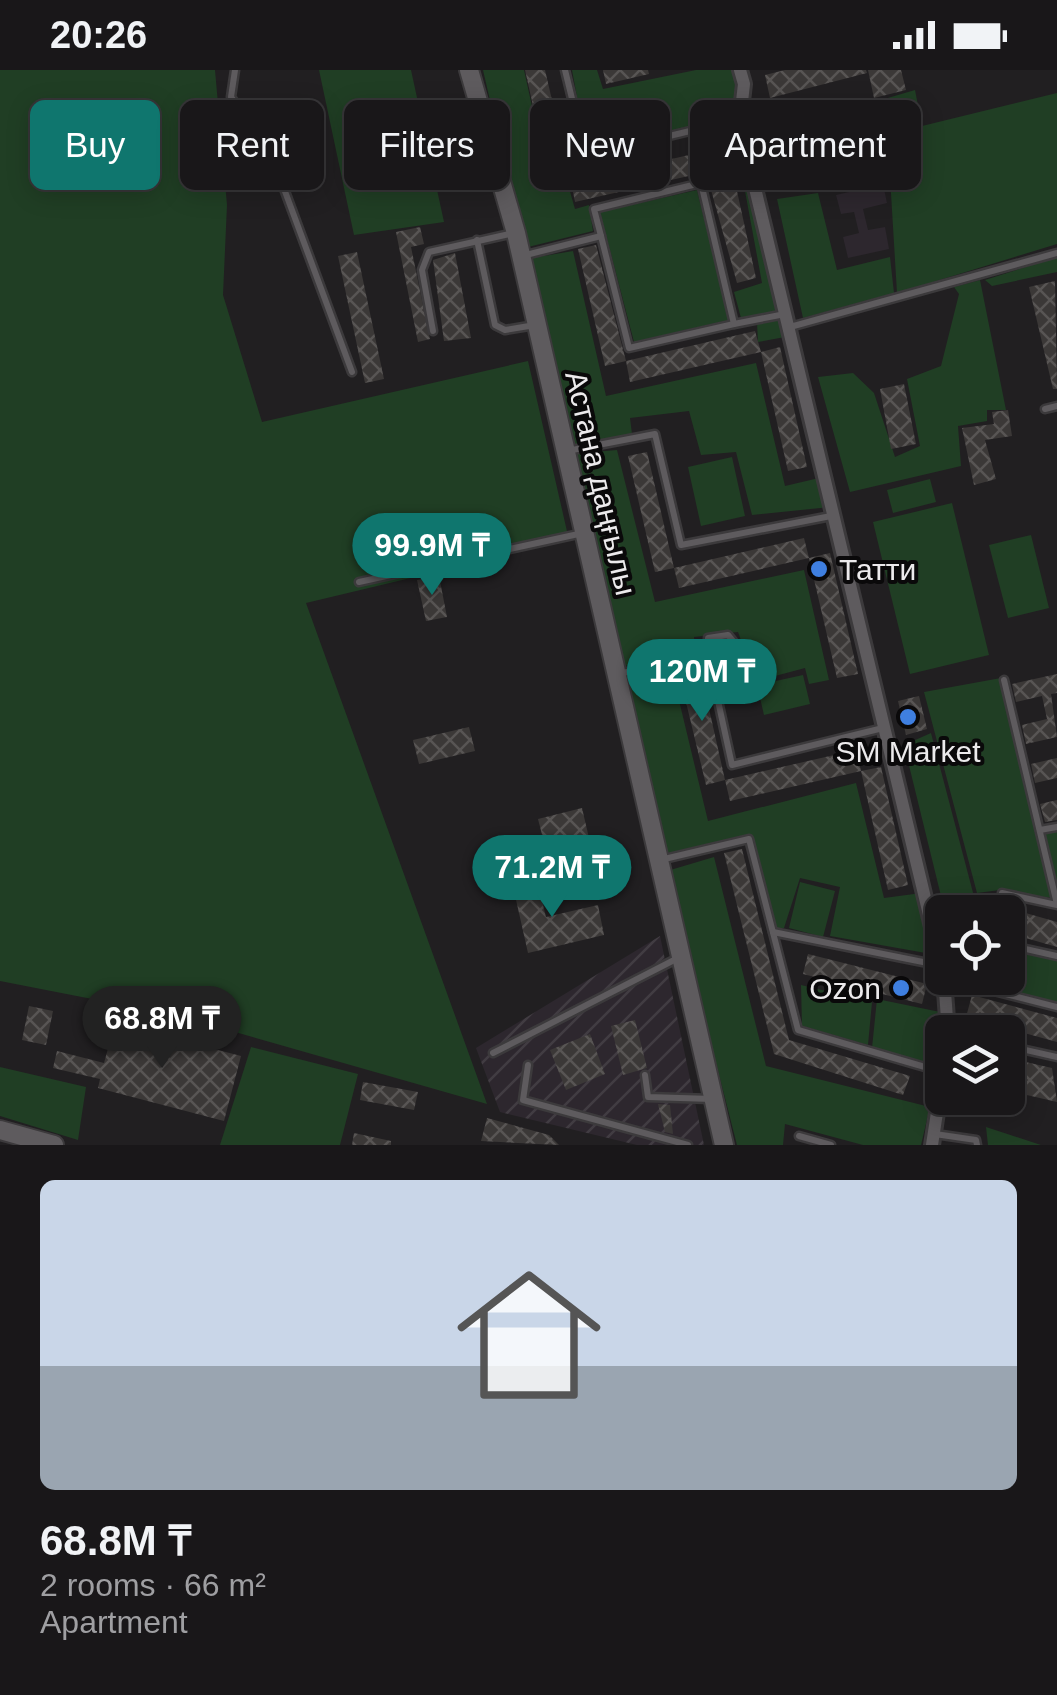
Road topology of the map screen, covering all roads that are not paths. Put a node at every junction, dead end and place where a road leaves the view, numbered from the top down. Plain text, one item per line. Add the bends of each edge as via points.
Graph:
1 (236, 70) edge
2 (469, 70) edge
3 (565, 70) edge
4 (740, 70) edge
5 (742, 100) edge
6 (690, 131) edge
7 (756, 190) edge
8 (516, 233) junction
9 (601, 236) junction
10 (477, 240) junction
11 (1057, 253) edge
12 (521, 256) junction
13 (786, 321) junction
14 (734, 324) junction
15 (537, 325) junction
16 (433, 330) dead end
17 (352, 372) dead end
18 (1057, 406) edge
19 (1045, 408) dead end
20 (566, 451) junction
21 (832, 516) junction
22 (584, 532) junction
23 (359, 582) dead end
24 (708, 655) junction
25 (616, 674) junction
26 (1004, 680) dead end
27 (744, 696) dead end
28 (883, 728) junction
29 (1057, 827) edge
30 (1040, 830) junction
31 (659, 860) junction
32 (1002, 893) dead end
33 (927, 895) edge
34 (1057, 904) edge
35 (773, 932) junction
36 (1025, 949) edge
37 (1057, 956) edge
38 (681, 957) junction
39 (925, 964) edge
40 (1008, 995) edge
41 (1057, 1008) edge
42 (1025, 1050) edge
43 (493, 1053) dead end
44 (1057, 1057) edge
45 (528, 1064) dead end
46 (925, 1071) edge
47 (645, 1076) dead end
48 (714, 1098) junction
49 (937, 1115) edge
50 (0, 1130) edge
51 (799, 1136) dead end
52 (933, 1140) edge
53 (54, 1145) edge
54 (688, 1145) edge
55 (724, 1145) edge
56 (831, 1145) edge
57 (977, 1145) edge

1 - 17 lane via 231,97 273,158
2 - 8 street, Астана даңғылы
3 - 6 lane via 586,156
4 - 5 street
7 - 13 street
8 - 10 lane
8 - 12 street, Астана даңғылы
9 - 12 lane
9 - 14 lane via 630,348
9 - 14 lane via 594,209 701,183
10 - 15 lane via 495,325
10 - 16 lane via 434,248 424,258
11 - 13 lane
12 - 15 street, Астана даңғылы
13 - 14 lane
13 - 21 street
15 - 20 street, Астана даңғылы
18 - 19 lane
20 - 21 lane via 655,434 680,545
20 - 22 street, Астана даңғылы
21 - 28 street
22 - 23 lane
22 - 25 street, Астана даңғылы
24 - 25 lane
24 - 27 lane via 708,638 728,636
24 - 28 lane via 732,765
25 - 31 street, Астана даңғылы
26 - 30 lane
28 - 33 street
29 - 30 lane
30 - 34 lane
31 - 35 lane via 749,839
31 - 38 street, Астана даңғылы
32 - 34 lane
35 - 39 lane
35 - 46 lane via 798,1030
36 - 37 lane
38 - 43 lane
38 - 48 street, Астана даңғылы
40 - 41 lane
42 - 44 lane
45 - 54 lane via 524,1100
47 - 48 lane via 648,1097
48 - 55 street, Астана даңғылы
49 - 52 street
50 - 53 street
51 - 56 lane
52 - 57 lane

